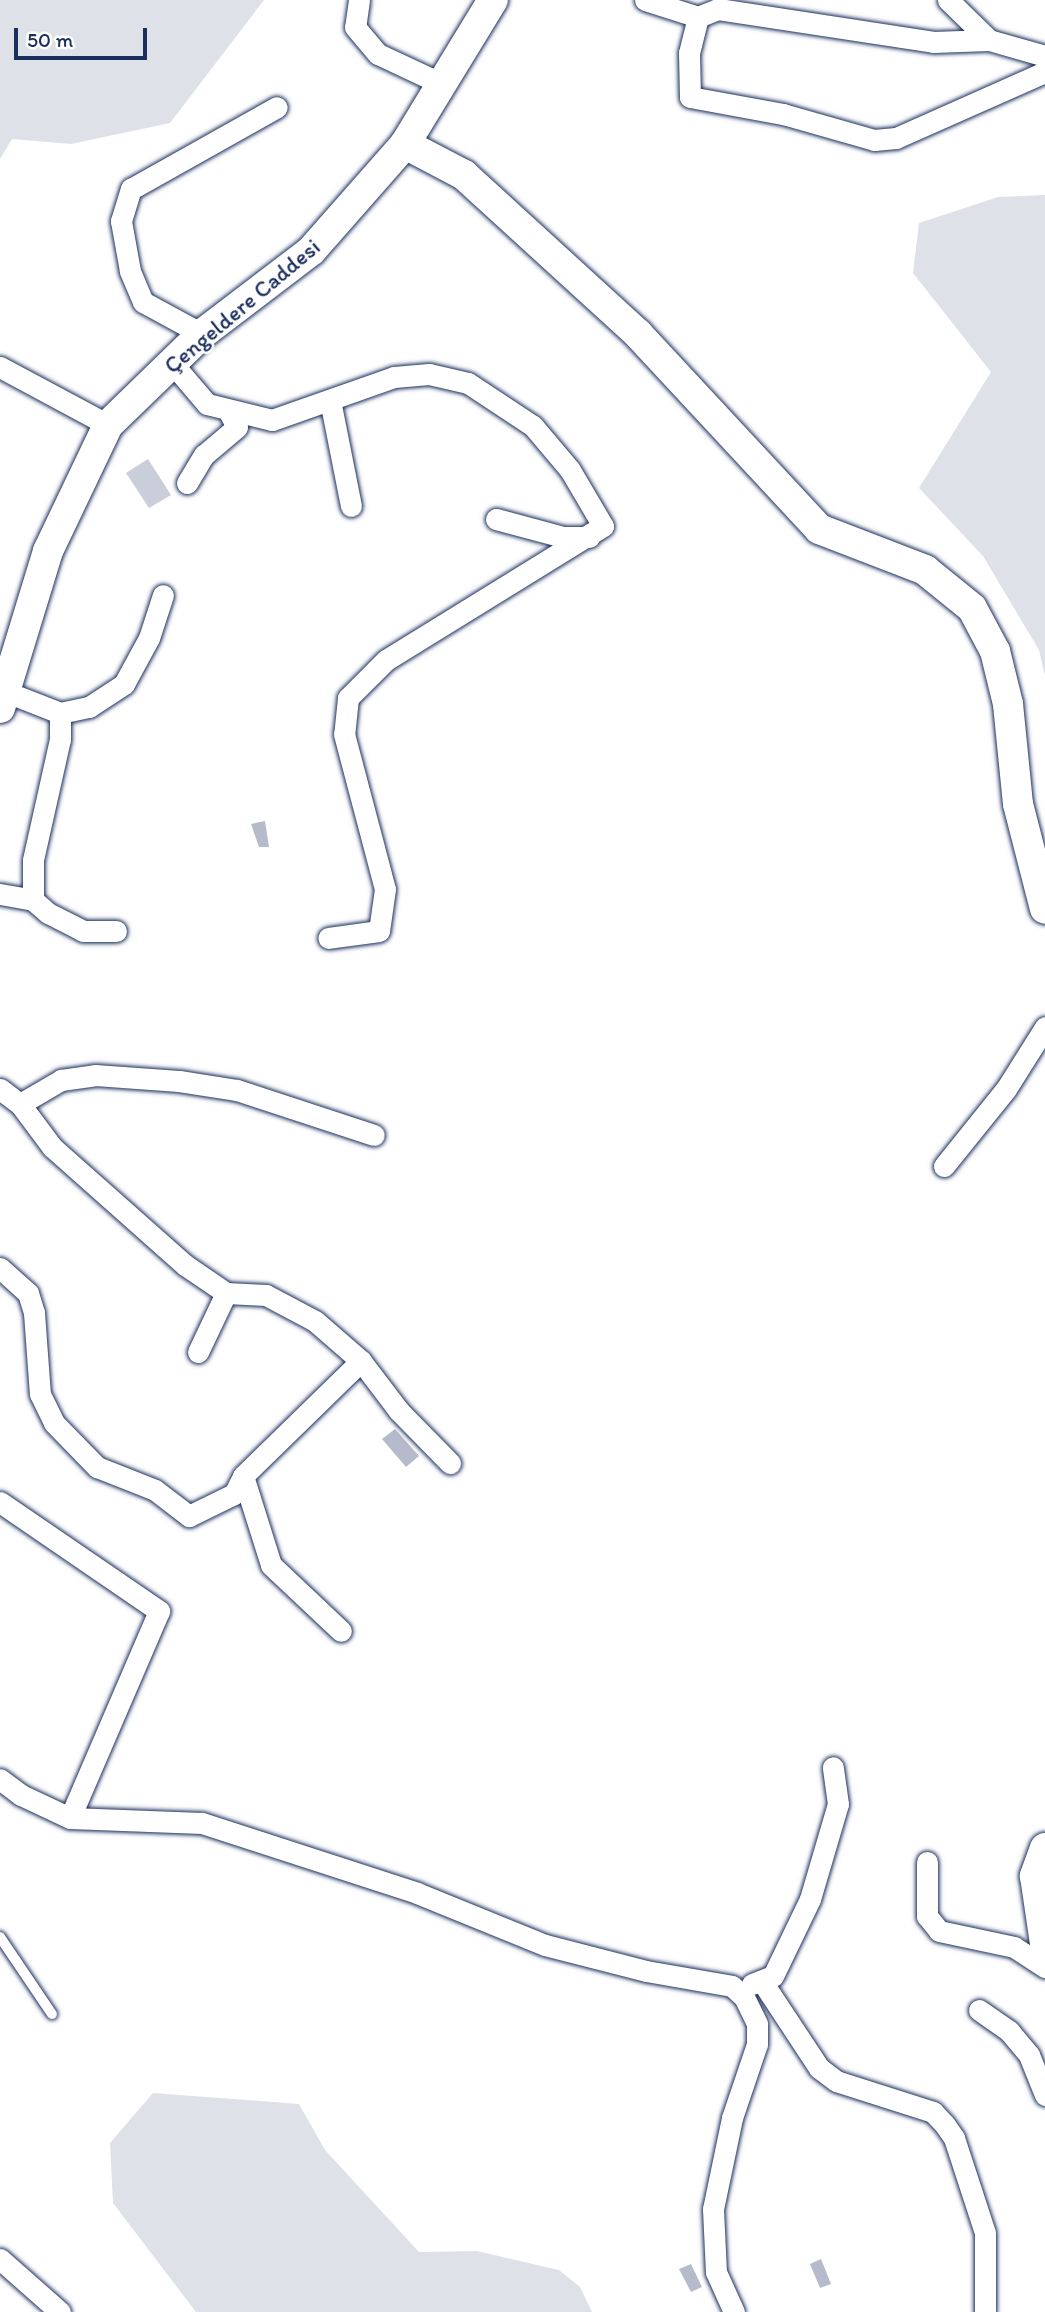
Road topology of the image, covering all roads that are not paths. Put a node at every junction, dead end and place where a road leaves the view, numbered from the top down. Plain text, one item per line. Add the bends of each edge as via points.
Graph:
1 (359, 0) edge
2 (493, 0) edge
3 (645, 0) edge
4 (948, 0) edge
5 (698, 17) junction
6 (989, 40) junction
7 (1045, 56) edge
8 (1045, 72) edge
9 (442, 84) junction
10 (276, 107) dead end
11 (405, 144) junction
12 (202, 334) junction
13 (172, 363) junction
14 (0, 367) edge
15 (330, 400) junction
16 (229, 410) junction
17 (108, 425) junction
18 (187, 483) dead end
19 (351, 506) dead end
20 (496, 519) dead end
21 (591, 537) junction
22 (163, 595) dead end
23 (2, 700) edge
24 (60, 713) junction
25 (0, 894) edge
26 (33, 900) junction
27 (1045, 909) edge
28 (116, 931) dead end
29 (328, 938) dead end
30 (1045, 1027) edge
31 (0, 1089) edge
32 (20, 1104) junction
33 (374, 1135) dead end
34 (944, 1166) dead end
35 (0, 1268) edge
36 (226, 1293) junction
37 (198, 1352) dead end
38 (360, 1361) junction
39 (450, 1463) dead end
40 (243, 1476) junction
41 (0, 1502) edge
42 (341, 1631) dead end
43 (833, 1767) dead end
44 (0, 1779) edge
45 (70, 1818) junction
46 (1045, 1848) edge
47 (927, 1862) dead end
48 (0, 1937) edge
49 (1045, 1944) edge
50 (1045, 1967) edge
51 (763, 1983) junction
52 (732, 1986) junction
53 (978, 2010) dead end
54 (52, 2014) dead end
55 (1045, 2095) edge
56 (0, 2259) edge
57 (60, 2312) edge
58 (734, 2312) edge
59 (985, 2312) edge

1 - 9 street via 355,27 378,54
2 - 9 street, Çengeldere Caddesi
3 - 5 street
4 - 6 street
5 - 6 street via 718,9 933,42
5 - 8 street via 689,53 690,96 818,122 874,140 895,138
6 - 7 street
9 - 11 street, Çengeldere Caddesi
10 - 12 street via 131,189 121,221 130,271 143,302
11 - 12 street, Çengeldere Caddesi via 311,251
11 - 27 street via 464,175 638,334 819,529 925,570 972,608 995,651 1008,704 1018,804
12 - 13 street, Çengeldere Caddesi
13 - 16 street via 207,404
13 - 17 street, Çengeldere Caddesi
14 - 17 street
15 - 16 street via 272,420
15 - 19 street
15 - 21 street via 394,377 429,374 468,383 533,426 570,470 603,526
16 - 18 street via 237,428 204,455
17 - 23 street, Çengeldere Caddesi via 48,551
20 - 21 street via 563,537
21 - 29 street via 386,660 348,698 344,734 385,890 379,931
22 - 24 street via 149,638 124,684 89,707
23 - 24 street
24 - 26 street via 60,739 33,860
25 - 26 street
26 - 28 street via 83,931
30 - 34 street via 1006,1089
31 - 32 street
32 - 33 street via 61,1080 95,1075 167,1080 237,1090
32 - 36 street via 52,1147 185,1265
35 - 40 street via 28,1293 34,1313 40,1394 47,1409 66,1438 97,1467 155,1490 189,1516 234,1494
36 - 37 street
36 - 38 street via 266,1295 315,1321
38 - 39 street via 399,1411
38 - 40 street
40 - 42 street via 271,1565
41 - 45 street via 159,1611
43 - 51 street via 838,1804 810,1899 773,1976
44 - 45 street via 21,1795
45 - 52 street via 202,1823 417,1893 545,1945
46 - 49 street via 1035,1876
47 - 50 street via 927,1916 939,1931 1014,1947
48 - 54 lane
51 - 52 street
51 - 59 street via 819,2068 836,2081 933,2112 950,2132 985,2233
52 - 58 street via 744,1997 757,2024 757,2044 732,2118 711,2232 716,2272
53 - 55 street via 1009,2031 1029,2055
56 - 57 street

